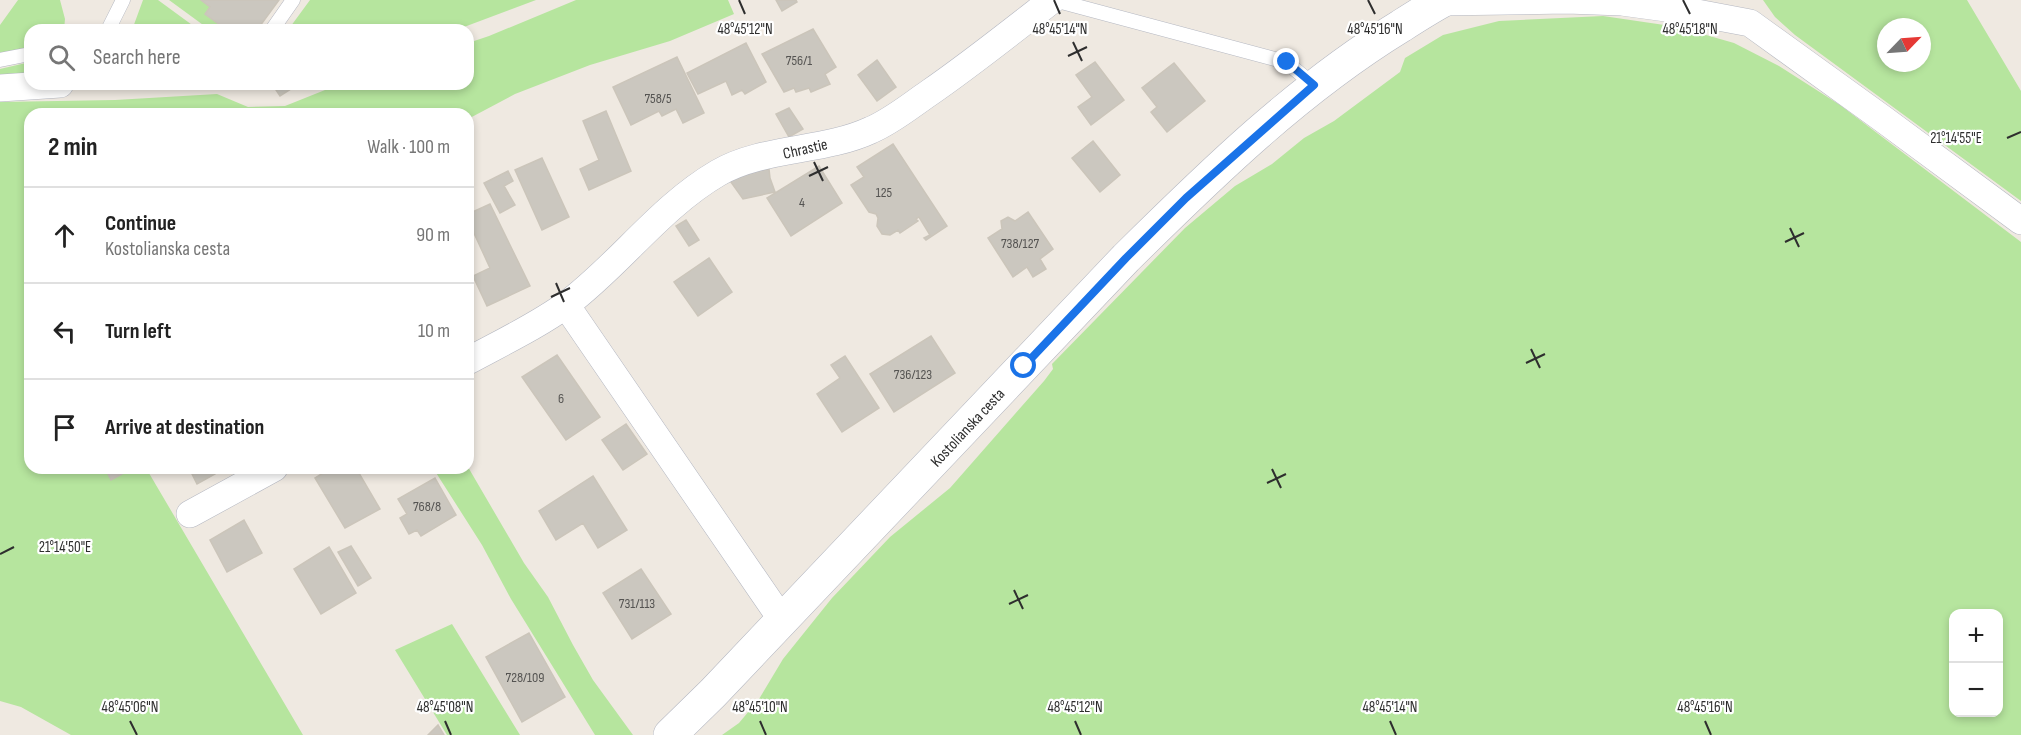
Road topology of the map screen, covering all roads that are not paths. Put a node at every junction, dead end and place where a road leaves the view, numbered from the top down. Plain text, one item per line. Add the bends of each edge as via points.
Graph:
1 (123, 0) edge
2 (293, 0) edge
3 (1053, 0) edge
4 (1441, 1) edge
5 (1746, 12) edge
6 (111, 24) edge
7 (276, 24) edge
8 (24, 55) edge
9 (0, 60) edge
10 (1314, 85) junction
11 (24, 86) edge
12 (0, 88) edge
13 (2021, 221) edge
14 (566, 305) junction
15 (474, 358) edge
16 (263, 474) edge
17 (190, 514) dead end
18 (782, 620) junction
19 (670, 735) edge

1 - 6 lane
2 - 7 lane
3 - 10 lane via 1287,62
3 - 14 street, Chrastie via 965,68 870,130 847,139 744,162 712,177 670,208
4 - 5 street via 1567,0
4 - 10 street, Kostolianska cesta via 1361,50
5 - 13 street
8 - 9 lane
10 - 18 street, Kostolianska cesta via 1186,198 1126,258
11 - 12 street
14 - 15 street, Chrastie
14 - 18 street
16 - 17 street
18 - 19 street, Kostolianska cesta

